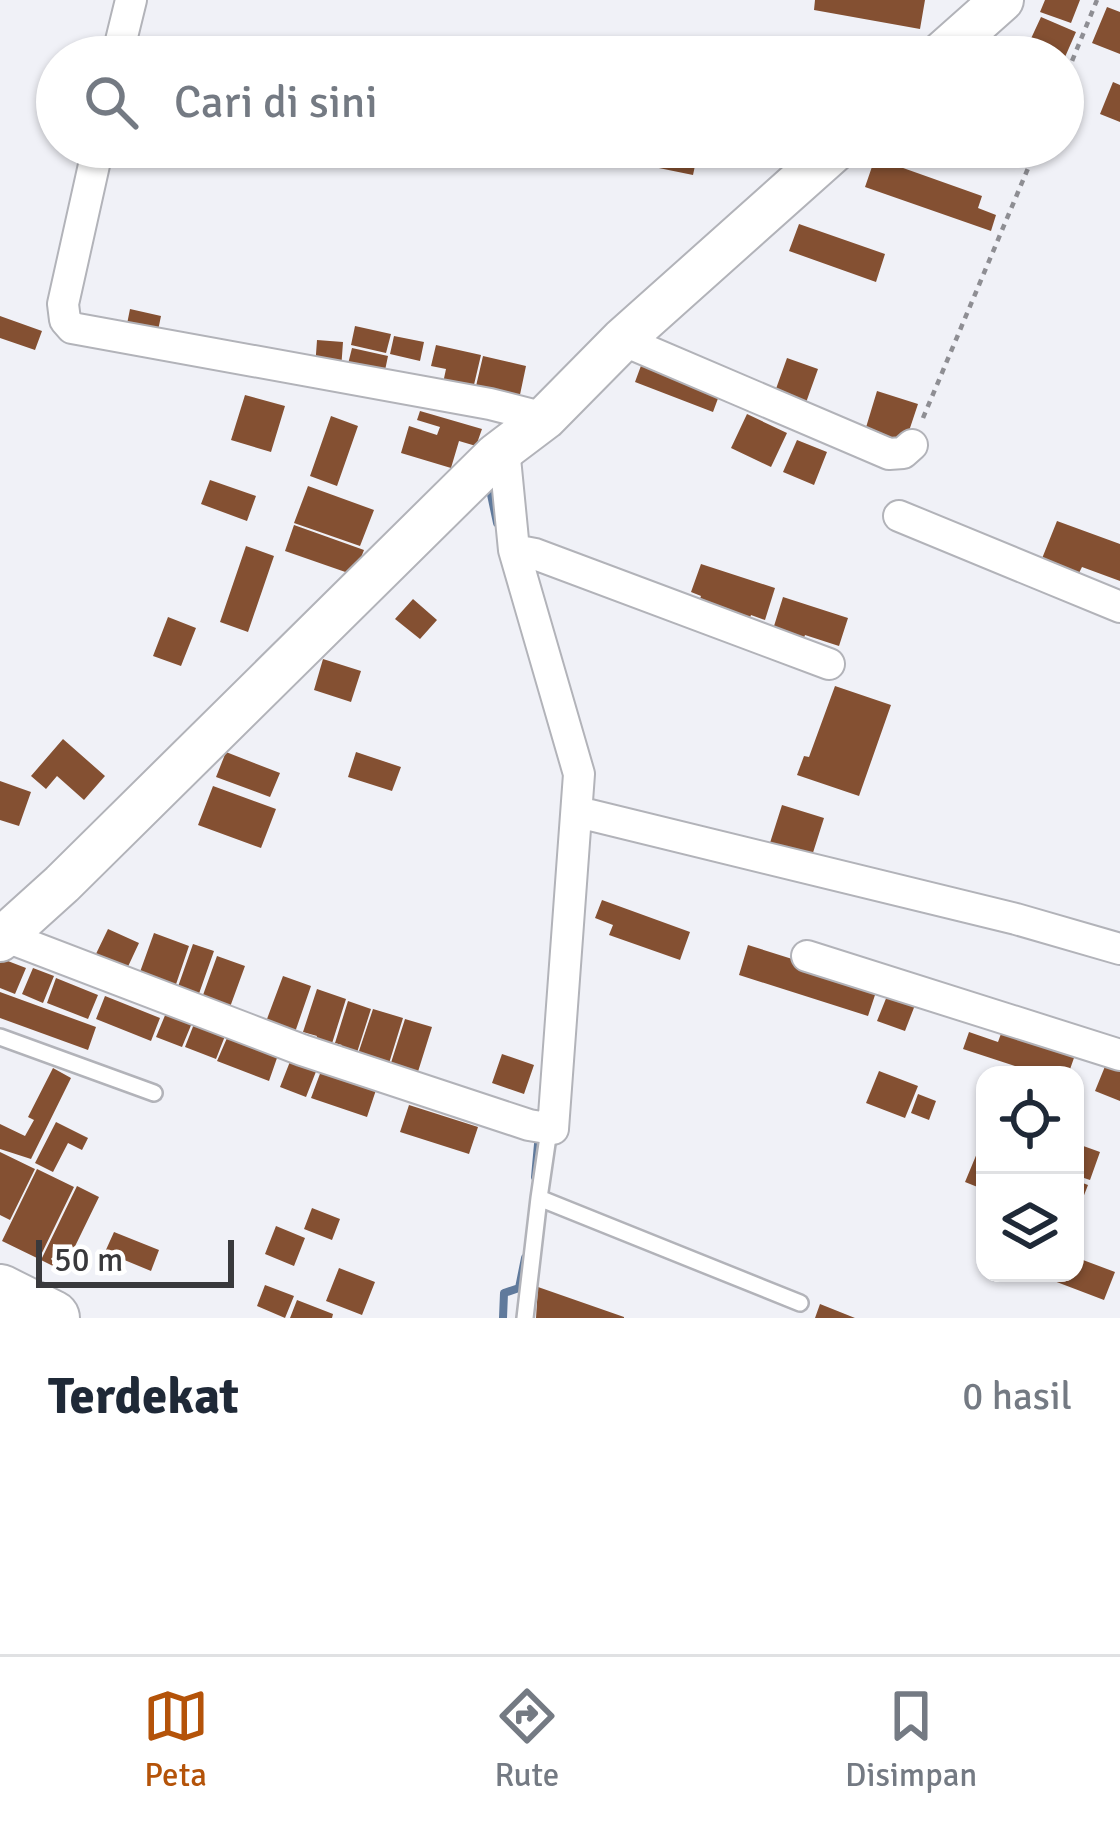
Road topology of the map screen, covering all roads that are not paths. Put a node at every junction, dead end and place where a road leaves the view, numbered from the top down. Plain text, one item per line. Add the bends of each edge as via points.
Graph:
1 (131, 0) edge
2 (1002, 0) edge
3 (122, 36) edge
4 (962, 36) edge
5 (93, 168) edge
6 (814, 168) edge
7 (622, 340) junction
8 (545, 418) junction
9 (912, 445) road end
10 (504, 448) junction
11 (899, 516) dead end
12 (514, 550) junction
13 (1120, 607) edge
14 (829, 664) dead end
15 (578, 812) junction
16 (2, 938) edge
17 (1120, 949) edge
18 (807, 956) dead end
19 (0, 1037) edge
20 (1120, 1055) edge
21 (154, 1093) dead end
22 (540, 1128) junction
23 (539, 1198) junction
24 (0, 1292) edge
25 (800, 1303) dead end
26 (50, 1318) edge
27 (525, 1318) edge

1 - 3 street
2 - 4 street
5 - 8 street via 63,304 72,328
6 - 7 street
7 - 8 street
7 - 9 street via 889,454
8 - 10 street
10 - 12 street
10 - 16 street
11 - 13 street
12 - 14 street
12 - 15 street via 579,774
15 - 17 street
15 - 22 street via 558,1089 553,1130
16 - 22 street
18 - 20 street
19 - 21 lane
22 - 23 lane
23 - 25 lane
23 - 27 lane
24 - 26 highway

